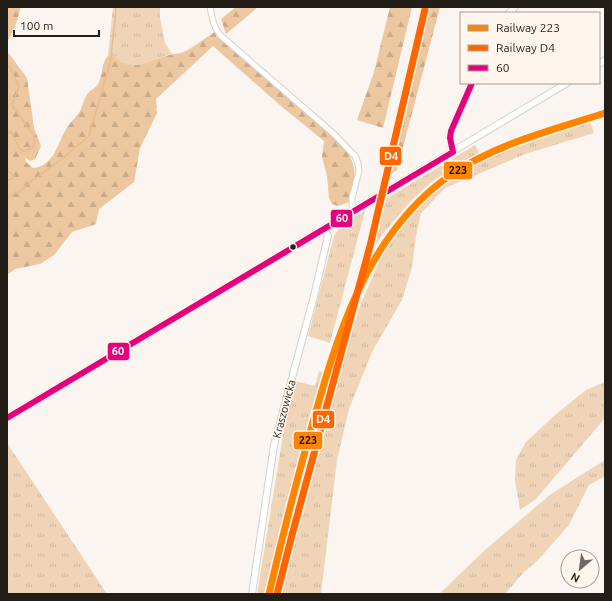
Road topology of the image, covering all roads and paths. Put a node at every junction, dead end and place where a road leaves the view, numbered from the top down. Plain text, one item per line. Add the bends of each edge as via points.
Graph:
1 (210, 7) edge
2 (472, 84) edge
3 (565, 84) edge
4 (453, 152) junction
5 (355, 211) junction
6 (324, 229) junction
7 (7, 418) edge
8 (252, 594) edge

1 - 5 street via 214,25 220,34 334,134 355,156 359,171 352,198
2 - 4 street via 451,131
3 - 4 street
4 - 5 street
5 - 6 street
6 - 7 street
6 - 8 street, Kraszowicka via 328,236 274,445

